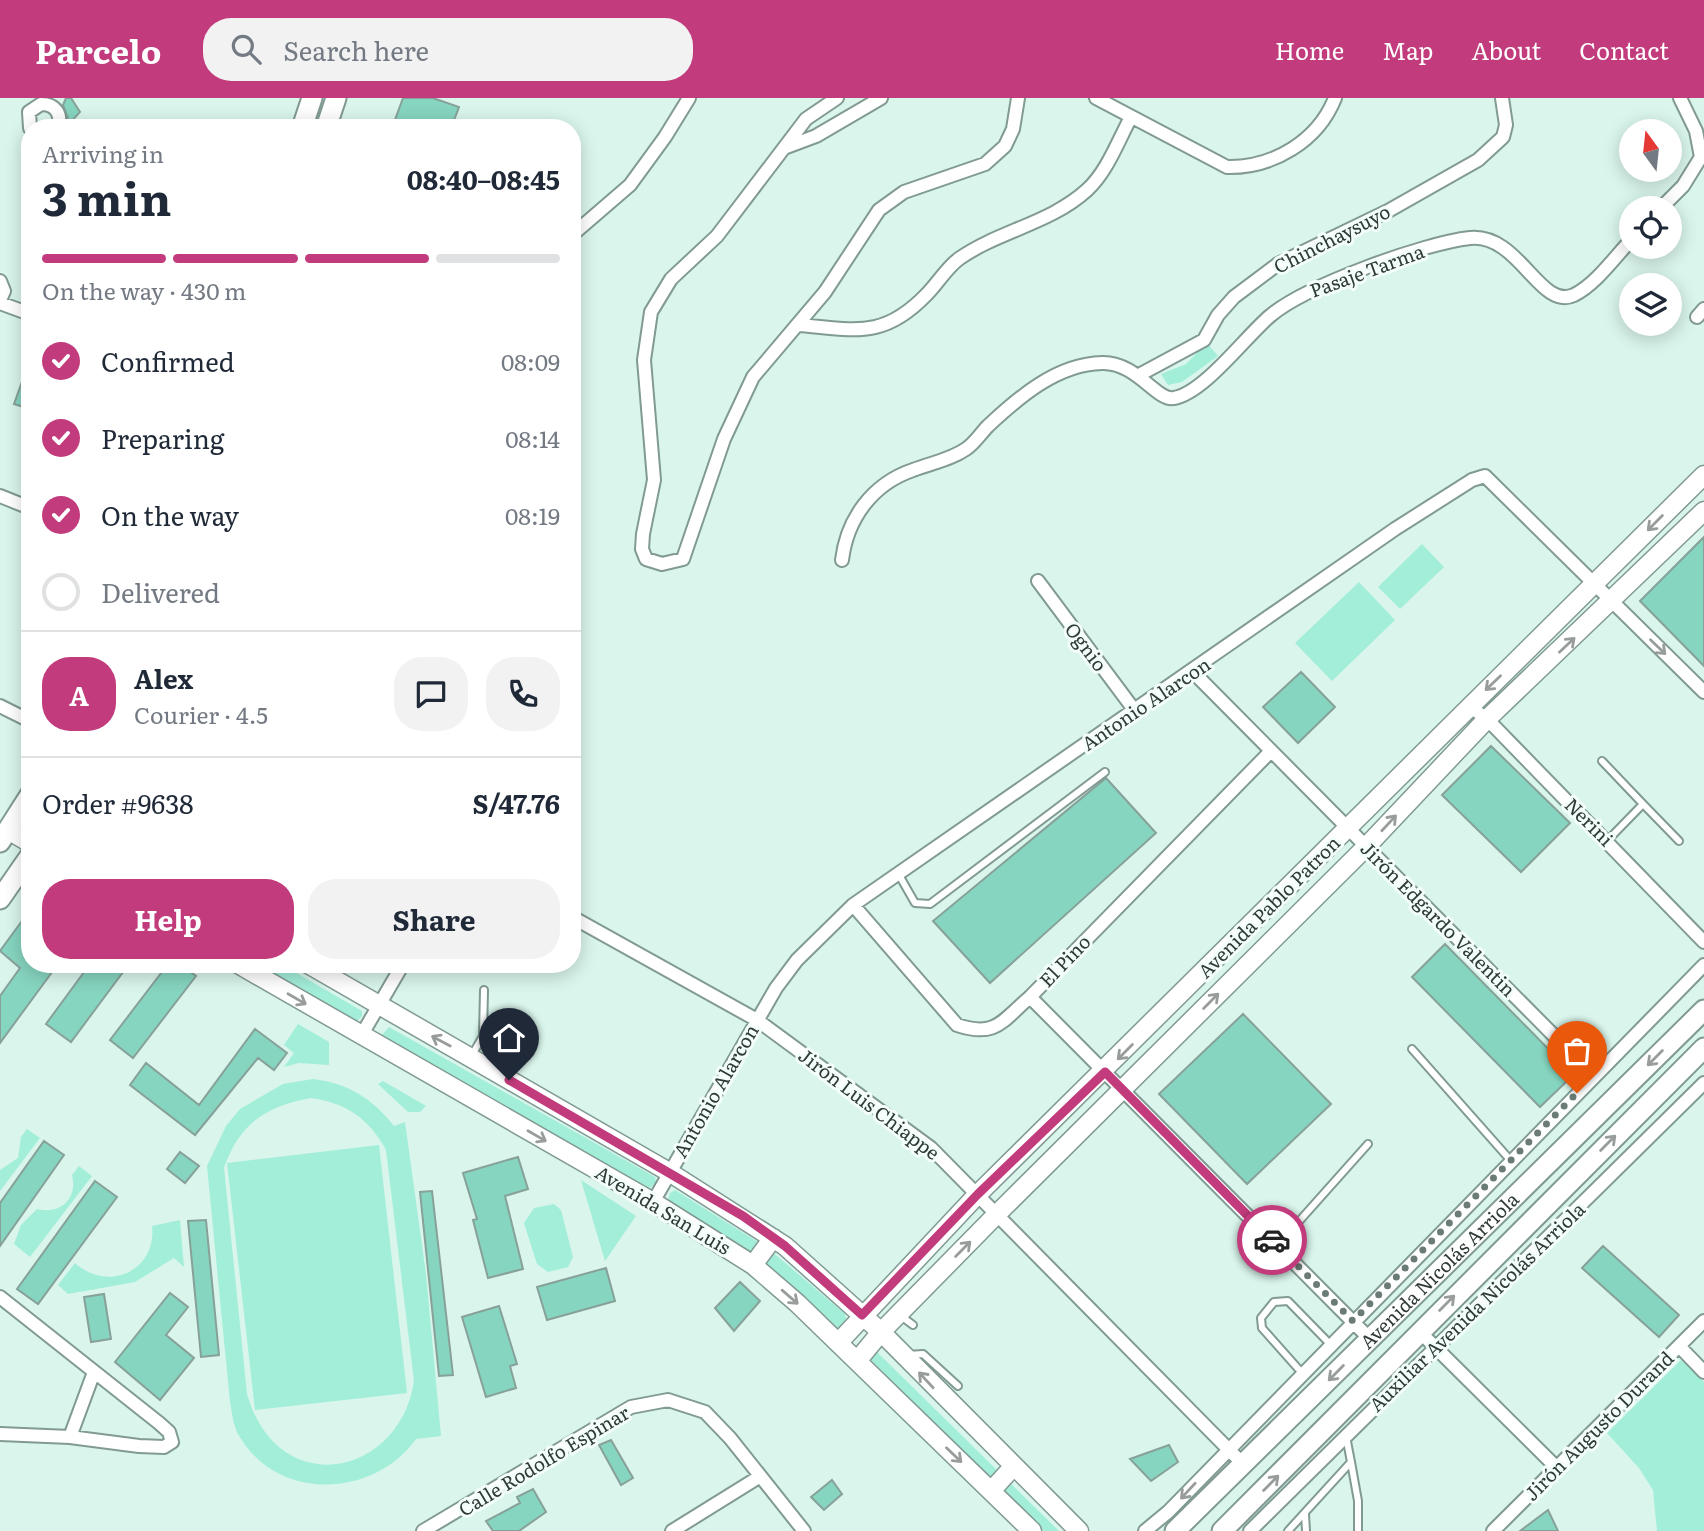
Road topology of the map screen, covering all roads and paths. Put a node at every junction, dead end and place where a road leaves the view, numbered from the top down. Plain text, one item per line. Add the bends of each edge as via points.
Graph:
1 (313, 98) edge
2 (336, 98) edge
3 (689, 98) edge
4 (837, 98) edge
5 (881, 98) edge
6 (1018, 98) edge
7 (1096, 98) edge
8 (1335, 98) edge
9 (1502, 98) edge
10 (1680, 98) edge
11 (1131, 117) junction
12 (29, 119) edge
13 (57, 119) edge
14 (305, 119) edge
15 (329, 119) edge
16 (784, 148) junction
17 (1672, 196) edge
18 (581, 227) edge
19 (1619, 253) edge
20 (0, 281) edge
21 (0, 301) edge
22 (21, 310) edge
23 (800, 325) junction
24 (1139, 375) junction
25 (1704, 475) edge
26 (0, 496) edge
27 (21, 504) edge
28 (1704, 511) edge
29 (842, 560) dead end
30 (1038, 581) dead end
31 (1593, 585) junction
32 (1612, 602) junction
33 (1193, 672) junction
34 (1704, 692) edge
35 (0, 706) edge
36 (1469, 706) junction
37 (1135, 711) junction
38 (21, 716) edge
39 (1487, 719) junction
40 (1271, 751) junction
41 (1602, 761) dead end
42 (1105, 772) dead end
43 (1643, 804) junction
44 (21, 810) edge
45 (1348, 828) junction
46 (4, 836) edge
47 (21, 841) edge
48 (1608, 841) junction
49 (1679, 841) dead end
50 (1366, 847) junction
51 (21, 869) edge
52 (899, 875) junction
53 (0, 899) edge
54 (853, 905) junction
55 (581, 922) edge
56 (1704, 942) edge
57 (1704, 965) edge
58 (253, 973) edge
59 (323, 973) edge
60 (398, 973) edge
61 (484, 990) dead end
62 (1030, 997) junction
63 (378, 1006) junction
64 (1704, 1010) edge
65 (1158, 1018) junction
66 (757, 1020) junction
67 (361, 1036) junction
68 (1173, 1039) junction
69 (1412, 1049) dead end
70 (1703, 1051) edge
71 (471, 1057) junction
72 (1105, 1072) junction
73 (1594, 1076) junction
74 (1704, 1083) edge
75 (1122, 1090) junction
76 (1368, 1144) dead end
77 (1512, 1162) junction
78 (669, 1172) junction
79 (978, 1194) junction
80 (653, 1202) junction
81 (998, 1213) junction
82 (773, 1238) junction
83 (1277, 1246) junction
84 (918, 1257) junction
85 (753, 1265) junction
86 (933, 1280) junction
87 (0, 1297) edge
88 (862, 1315) junction
89 (1353, 1321) junction
90 (1704, 1321) edge
91 (1419, 1331) junction
92 (881, 1332) junction
93 (1370, 1339) junction
94 (838, 1343) junction
95 (1331, 1344) junction
96 (1679, 1346) junction
97 (1436, 1348) junction
98 (904, 1356) junction
99 (857, 1361) junction
100 (94, 1371) junction
101 (1704, 1372) edge
102 (1302, 1373) junction
103 (958, 1386) dead end
104 (1349, 1406) junction
105 (1350, 1430) junction
106 (0, 1434) edge
107 (70, 1437) junction
108 (1228, 1448) junction
109 (1351, 1462) junction
110 (1243, 1464) junction
111 (1013, 1467) junction
112 (1557, 1468) junction
113 (759, 1477) junction
114 (990, 1491) junction
115 (1305, 1514) junction
116 (1080, 1530) edge
117 (423, 1531) edge
118 (672, 1531) edge
119 (804, 1531) edge
120 (1032, 1531) edge
121 (1145, 1531) edge
122 (1175, 1531) edge
123 (1222, 1531) edge
124 (1250, 1531) edge
125 (1288, 1531) edge
126 (1306, 1531) edge
127 (1358, 1531) edge
128 (1493, 1531) edge

1 - 14 main road
2 - 15 main road
3 - 18 street via 630,185
4 - 16 street via 806,119
5 - 16 street via 816,136
6 - 23 street via 1005,146 985,164 904,192 879,210
7 - 11 street
8 - 11 street via 1308,139 1251,167 1227,167
9 - 24 street, Chinchaysuyo via 1503,137 1478,160 1388,211 1278,264 1234,297 1204,340
10 - 17 street via 1696,131 1701,157
11 - 23 street via 1088,189 1069,204 958,259 911,311 858,332
12 - 13 street via 29,112 41,104 57,111
16 - 23 street via 717,236 671,279 651,312 644,360 654,480 643,534 646,559 662,564 683,559 724,439 753,377
19 - 24 street, Pasaje Tarma via 1574,295 1562,298 1551,295 1512,252 1488,238 1421,250 1314,288 1270,316 1214,373 1174,399 1164,398
20 - 21 street via 4,291
21 - 22 street
24 - 29 street via 1122,365 1100,363 1047,379 1008,408 969,447 949,459 910,470 871,496 854,518
25 -> 31 street, Avenida Pablo Patron
26 - 27 street
28 - 32 street, Avenida Pablo Patron
30 - 37 street, Ognio
31 - 32 street, Antonio Alarcon
31 - 33 street, Antonio Alarcon via 1485,477 1472,480 1395,529
31 -> 36 street, Avenida Pablo Patron
32 -> 34 street, Antonio Alarcon
39 -> 32 street, Avenida Pablo Patron
33 - 37 street, Antonio Alarcon
33 - 40 street, Jirón Edgardo Valentin
35 - 38 street
36 - 39 street, Nerini
36 - 45 street, Avenida Pablo Patron
37 - 52 street, Antonio Alarcon
39 - 48 street, Nerini
50 -> 39 street, Avenida Pablo Patron
40 - 45 street, Jirón Edgardo Valentin
40 - 62 street, El Pino
41 - 43 lane
42 - 52 lane via 930,904 915,903
43 - 48 lane
43 - 49 lane
44 - 46 main road
45 - 50 street, Jirón Edgardo Valentin
45 - 65 street, Avenida Pablo Patron
46 - 47 street
48 - 56 street, Nerini
68 -> 50 street, Avenida Pablo Patron
50 - 73 street, Jirón Edgardo Valentin
51 - 53 main road
52 - 54 street, Antonio Alarcon
54 - 62 street, El Pino via 957,1025 978,1032 995,1028
54 - 66 street, Antonio Alarcon via 797,960
55 - 66 street, Jirón Luis Chiappe
57 - 73 street
58 -> 67 street, Avenida San Luis
59 - 63 street, Avenida San Luis
60 - 63 street
61 - 71 lane via 483,1036
62 - 72 street
63 - 67 street
71 -> 63 street, Avenida San Luis
64 -> 93 main road, Avenida Nicolás Arriola
65 - 68 street
65 -> 72 street, Avenida Pablo Patron
66 - 78 street, Antonio Alarcon
66 - 79 street, Jirón Luis Chiappe via 931,1148
67 -> 80 street, Avenida San Luis
68 - 75 street, Avenida Pablo Patron
69 - 77 lane
91 -> 70 main road, Avenida Nicolás Arriola
71 - 78 street, Avenida San Luis
72 - 75 street
72 - 79 street, Avenida Pablo Patron
73 - 77 street
74 - 97 street, Auxiliar Avenida Nicolás Arriola
75 - 81 street, Avenida Pablo Patron
75 - 83 street
76 - 83 lane
77 - 89 street
78 - 80 street, Antonio Alarcon
78 - 82 street, Avenida San Luis
79 - 81 street, Jirón Luis Chiappe
79 - 84 street, Avenida Pablo Patron
80 - 85 street, Avenida San Luis
86 -> 81 street, Avenida Pablo Patron
81 - 108 street, Jirón Luis Chiappe
82 - 85 street
82 - 88 street, Avenida San Luis
83 - 89 street
84 - 86 lane
84 - 88 street, Avenida Pablo Patron
85 -> 94 street, Avenida San Luis
86 - 92 street, Avenida Pablo Patron via 906,1320
87 - 100 street
88 - 92 street, Avenida San Luis
88 - 94 street, Avenida Pablo Patron
89 - 93 street
89 - 95 street
90 - 96 street, Jirón Augusto Durand
91 - 97 street
91 - 104 main road, Avenida Nicolás Arriola
92 - 98 street, Avenida San Luis
92 - 99 street, Avenida Pablo Patron
93 -> 110 main road, Avenida Nicolás Arriola
94 - 99 street, Avenida San Luis
95 - 102 street
95 - 102 lane via 1288,1301 1274,1302 1261,1318 1262,1328
96 - 101 street
96 - 112 street, Jirón Augusto Durand
97 - 105 street, Auxiliar Avenida Nicolás Arriola
97 - 112 street
98 - 103 lane via 923,1354
111 -> 98 street, Avenida San Luis
99 -> 114 street, Avenida San Luis
100 - 107 street
100 - 107 street via 159,1423 172,1441 164,1447
102 - 108 street
104 - 105 main road
123 -> 104 main road, Avenida Nicolás Arriola
105 - 109 lane
105 - 124 street, Auxiliar Avenida Nicolás Arriola
106 - 107 street
108 - 110 street, Jirón Luis Chiappe
108 -> 121 street
109 - 115 lane
109 - 127 lane
110 - 122 main road, Avenida Nicolás Arriola
111 - 114 street
111 - 116 street, Avenida San Luis
112 - 128 street, Jirón Augusto Durand
113 - 117 street, Calle Rodolfo Espinar via 705,1412 668,1400 631,1407
113 - 118 street
113 - 119 street
114 - 120 street, Avenida San Luis
115 - 125 lane
115 - 126 lane

